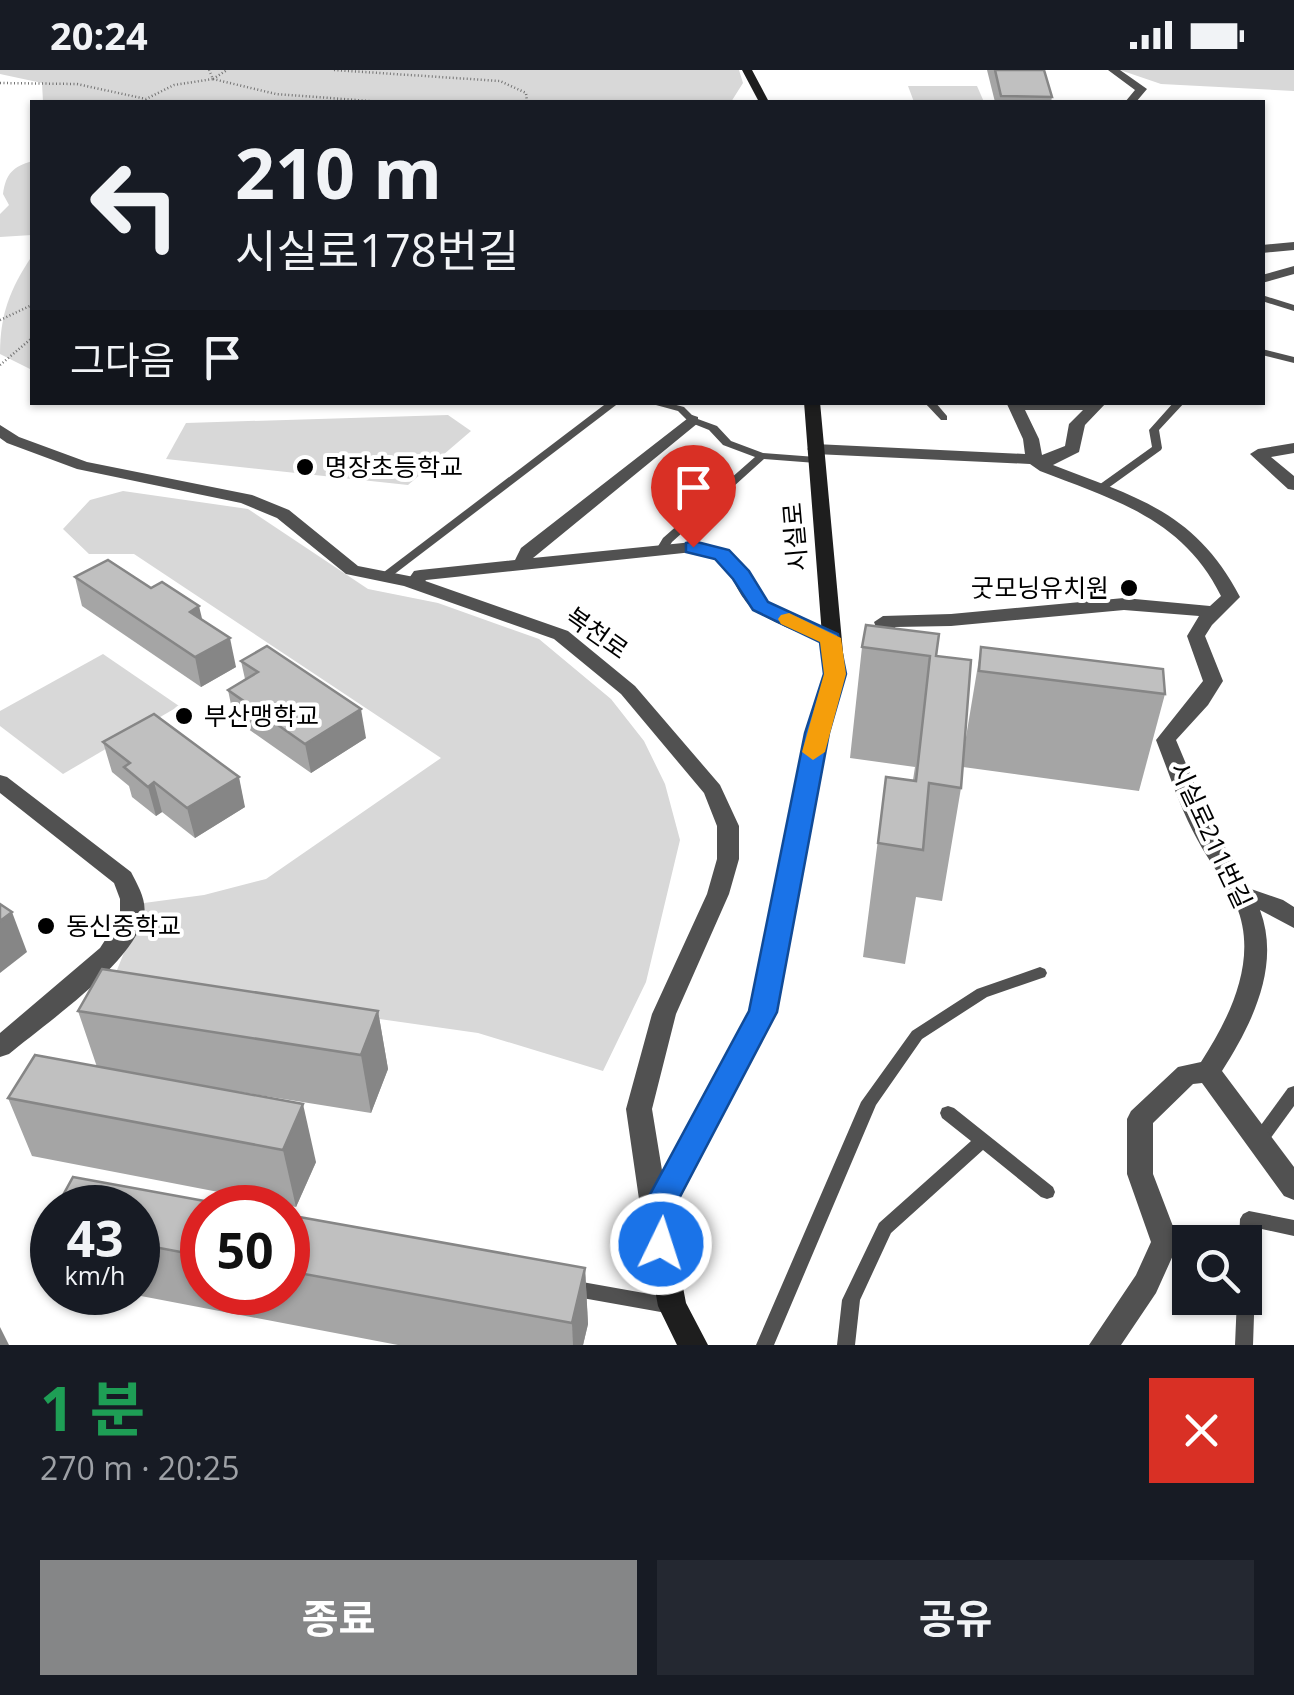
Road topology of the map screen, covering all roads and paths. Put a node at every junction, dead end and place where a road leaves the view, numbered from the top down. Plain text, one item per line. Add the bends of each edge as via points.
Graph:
1 (209, 70) edge
2 (228, 70) edge
3 (334, 70) edge
4 (747, 70) edge
5 (1113, 70) edge
6 (214, 79) junction
7 (0, 83) edge
8 (315, 100) edge
9 (527, 100) edge
10 (763, 100) edge
11 (1132, 100) edge
12 (1294, 246) edge
13 (1265, 249) edge
14 (1294, 270) edge
15 (1265, 277) edge
16 (1265, 299) edge
17 (30, 306) edge
18 (1294, 308) edge
19 (0, 320) edge
20 (30, 340) edge
21 (1265, 353) edge
22 (1294, 360) edge
23 (0, 365) edge
24 (610, 405) edge
25 (663, 405) edge
26 (812, 405) edge
27 (932, 405) edge
28 (1014, 405) edge
29 (1097, 405) edge
30 (1177, 405) edge
31 (944, 418) dead end
32 (692, 420) junction
33 (4, 436) edge
34 (1294, 448) edge
35 (816, 454) junction
36 (762, 456) junction
37 (1034, 459) junction
38 (1294, 485) edge
39 (1100, 489) junction
40 (663, 548) junction
41 (521, 566) junction
42 (384, 577) junction
43 (414, 584) junction
44 (1214, 612) junction
45 (830, 638) junction
46 (904, 672) edge
47 (0, 782) edge
48 (1242, 895) junction
49 (1292, 916) edge
50 (1040, 973) dead end
51 (0, 1048) edge
52 (1208, 1072) junction
53 (1294, 1093) edge
54 (948, 1112) dead end
55 (1259, 1140) junction
56 (981, 1142) junction
57 (1294, 1188) edge
58 (1047, 1192) dead end
59 (655, 1213) junction
60 (1294, 1228) edge
61 (556, 1285) edge
62 (672, 1306) junction
63 (1108, 1344) edge
64 (693, 1345) edge
65 (765, 1345) edge
66 (846, 1345) edge
67 (1244, 1345) edge

1 - 6 path
2 - 6 path
3 - 9 path via 500,81
4 - 10 main road
5 - 11 street via 1142,89
6 - 7 path via 174,85 154,98 76,84
6 - 8 path
12 - 13 street
14 - 15 street
16 - 18 lane
17 - 19 path
20 - 23 path
21 - 22 lane
24 - 42 lane
25 - 32 lane
26 - 35 main road, 시실로
27 - 31 lane
28 - 37 street
29 - 37 street via 1077,424 1074,449 1048,462
30 - 39 lane via 1154,430 1157,448
32 - 36 lane
32 - 41 street via 527,552
33 - 42 street, 복천로 via 83,466 246,498 283,514 352,570
34 - 38 street via 1258,454
35 - 36 lane
35 - 37 street
35 - 45 main road, 시실로
36 - 40 lane
37 - 39 street, 시실로211번길
39 - 44 street, 시실로211번길 via 1146,506 1205,550 1230,596
40 - 41 street
40 - 45 street via 722,554 760,606
41 - 43 street via 420,575
42 - 43 street, 복천로
43 - 59 street, 복천로 via 561,635 628,690 713,790 728,826 718,894 664,1014 639,1109
44 - 46 street via 1124,604 883,622
44 - 48 street, 시실로211번길 via 1196,636 1213,681 1201,705 1157,738
45 - 59 main road, 시실로 via 835,674 817,733 763,1012
47 - 51 street via 123,878 133,898 131,922 104,959
48 - 49 street
48 - 52 street, 시실로211번길 via 1255,944 1251,994
50 - 65 lane via 982,994 917,1034 869,1102
52 - 55 street
52 - 63 street via 1187,1074 1140,1119 1140,1174 1165,1242
53 - 55 lane
54 - 56 lane
55 - 57 street
56 - 58 lane
56 - 66 lane via 885,1228 851,1300
59 - 62 main road
60 - 67 lane via 1250,1219
61 - 62 lane
62 - 64 main road

